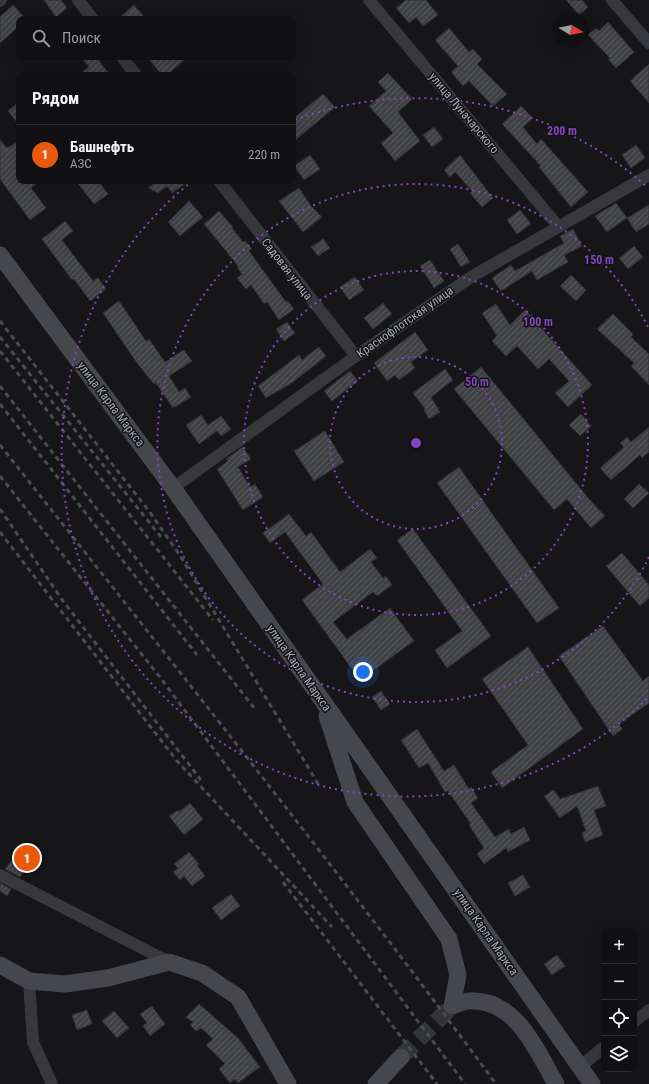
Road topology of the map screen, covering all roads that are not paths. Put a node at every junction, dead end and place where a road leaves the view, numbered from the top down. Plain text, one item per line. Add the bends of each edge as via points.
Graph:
1 (78, 0) edge
2 (369, 0) edge
3 (612, 0) edge
4 (91, 16) edge
5 (649, 43) edge
6 (124, 60) edge
7 (134, 72) edge
8 (649, 175) edge
9 (221, 184) edge
10 (558, 226) junction
11 (0, 255) edge
12 (356, 356) junction
13 (173, 488) junction
14 (321, 699) junction
15 (0, 875) edge
16 (169, 962) junction
17 (0, 965) edge
18 (29, 981) junction
19 (649, 1010) edge
20 (637, 1020) edge
21 (601, 1049) edge
22 (581, 1066) junction
23 (289, 1082) edge
24 (52, 1084) edge
25 (376, 1084) edge
26 (389, 1084) edge
27 (556, 1084) edge
28 (592, 1084) edge

1 - 4 street
2 - 10 street, улица Луначарского
3 - 5 street
6 - 7 street
8 - 10 street, Краснофлотская улица
9 - 12 street, Садовая улица
10 - 12 street, Краснофлотская улица via 470,277
11 - 13 street, улица Карла Маркса
12 - 13 street, Краснофлотская улица
13 - 14 street, улица Карла Маркса
14 - 22 street, улица Карла Маркса
14 - 27 street via 355,802 449,940 458,975 452,1006 471,1000 490,1002 509,1013 524,1030
15 - 16 street
16 - 18 street via 108,978 66,984
16 - 23 street via 202,973 238,997
17 - 18 street
18 - 24 street via 33,1042
19 - 20 street
21 - 22 street
22 - 28 street, улица Карла Маркса
25 - 26 street via 401,1057

